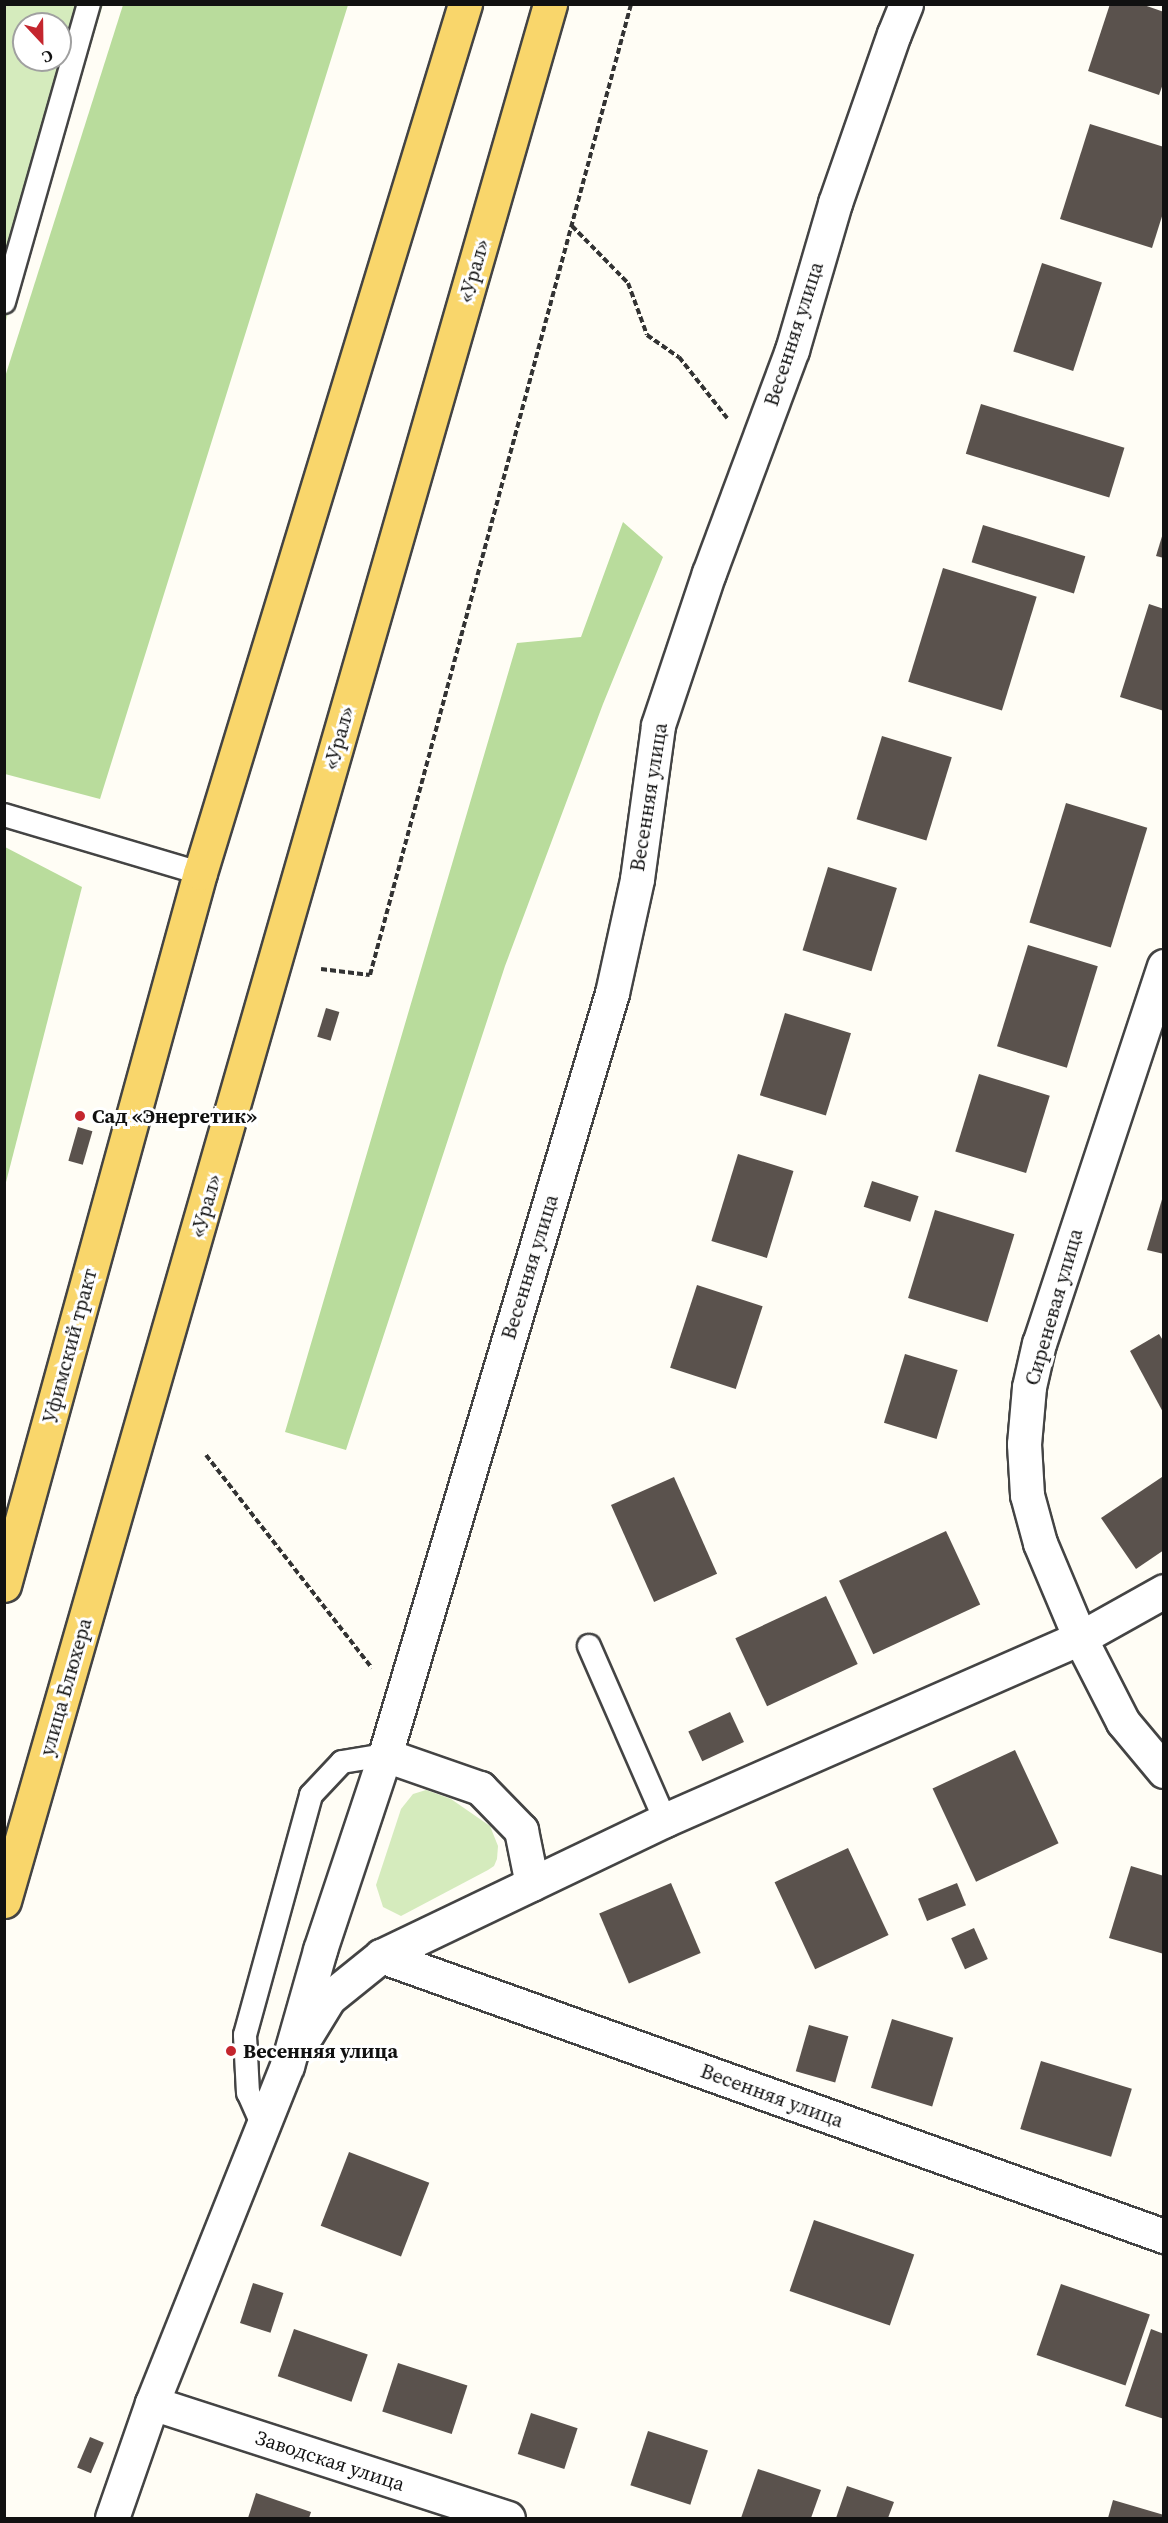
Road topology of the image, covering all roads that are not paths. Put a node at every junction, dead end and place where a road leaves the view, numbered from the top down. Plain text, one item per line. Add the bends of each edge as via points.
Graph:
1 (89, 4) edge
2 (465, 4) edge
3 (550, 4) edge
4 (906, 4) edge
5 (4, 302) edge
6 (4, 815) edge
7 (200, 873) junction
8 (1164, 966) edge
9 (128, 1472) joint
10 (4, 1585) edge
11 (1164, 1591) edge
12 (1080, 1638) junction
13 (589, 1646) dead end
14 (385, 1755) junction
15 (1164, 1771) edge
16 (665, 1820) junction
17 (532, 1884) junction
18 (4, 1901) edge
19 (381, 1956) junction
20 (287, 2066) junction
21 (263, 2126) junction
22 (1164, 2236) edge
23 (152, 2403) junction
24 (112, 2518) edge
25 (508, 2518) edge

1 - 5 lane
2 - 7 main road
3 - 9 main road, «Урал»
4 - 14 street, Весенняя улица via 835,203 792,350 709,573 658,725 637,879 612,993
6 - 7 lane
7 - 10 main road, Уфимский тракт
8 - 12 street, Сиреневая улица via 1039,1342 1029,1388 1024,1444 1027,1495 1040,1543
9 - 18 main road, улица Блюхера
11 - 12 street
12 - 15 street, Сиреневая улица via 1124,1722
12 - 16 street
13 - 16 lane
14 - 17 street via 480,1788 520,1830
14 - 20 street, Весенняя улица via 320,1950
14 - 21 lane via 342,1762 311,1795 245,2035 248,2093
16 - 17 street
17 - 19 street
19 - 20 street via 329,1998
19 - 22 street, Весенняя улица
20 - 21 street, Весенняя улица
21 - 23 street, Весенняя улица
23 - 24 street, Весенняя улица
23 - 25 street, Заводская улица

